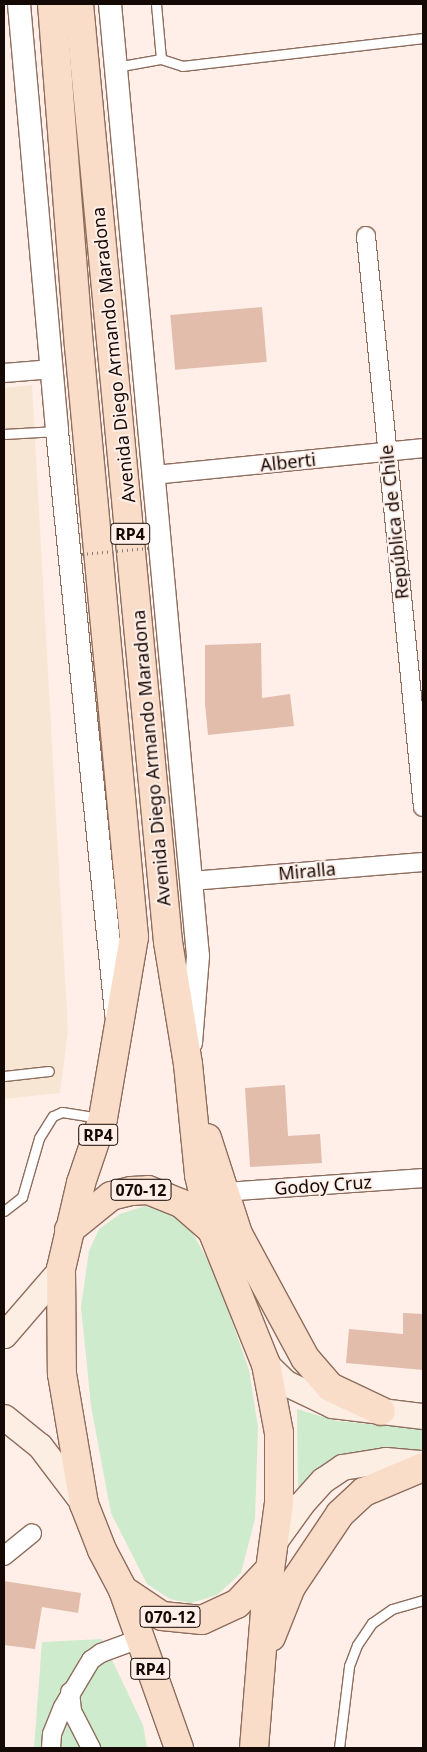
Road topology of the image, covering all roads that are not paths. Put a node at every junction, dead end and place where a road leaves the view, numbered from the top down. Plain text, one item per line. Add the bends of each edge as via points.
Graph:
1 (19, 4) edge
2 (52, 4) edge
3 (79, 4) edge
4 (110, 4) edge
5 (156, 4) edge
6 (423, 38) edge
7 (161, 59) junction
8 (116, 67) junction
9 (366, 236) dead end
10 (53, 369) junction
11 (4, 373) edge
12 (57, 431) junction
13 (4, 434) edge
14 (423, 448) edge
15 (387, 452) junction
16 (154, 475) junction
17 (423, 807) edge
18 (423, 862) edge
19 (191, 881) junction
20 (119, 1038) junction
21 (49, 1071) dead end
22 (189, 1072) junction
23 (4, 1076) edge
24 (103, 1118) junction
25 (423, 1178) edge
26 (224, 1192) junction
27 (4, 1211) edge
28 (69, 1230) junction
29 (212, 1230) junction
30 (61, 1269) junction
31 (4, 1335) edge
32 (266, 1364) junction
33 (381, 1411) junction
34 (423, 1416) edge
35 (4, 1417) edge
36 (423, 1463) edge
37 (423, 1467) edge
38 (84, 1504) junction
39 (32, 1533) dead end
40 (276, 1539) junction
41 (4, 1556) edge
42 (270, 1569) junction
43 (291, 1587) junction
44 (123, 1590) junction
45 (266, 1599) junction
46 (423, 1600) edge
47 (223, 1612) junction
48 (139, 1639) junction
49 (259, 1666) junction
50 (70, 1692) junction
51 (51, 1748) edge
52 (91, 1748) edge
53 (179, 1748) edge
54 (254, 1748) edge
55 (339, 1748) edge

1 - 10 street, Avenida Diego Armando Maradona
2 - 20 main road, Avenida Diego Armando Maradona / RP4 via 80,356 134,937
3 - 22 main road, Avenida Diego Armando Maradona / RP4 via 168,942
4 - 8 street, Avenida Diego Armando Maradona
5 - 7 lane
6 - 7 lane via 182,66
7 - 8 lane
8 - 16 street, Avenida Diego Armando Maradona
9 - 15 street, República de Chile
10 - 11 street
10 - 12 street, Avenida Diego Armando Maradona
12 - 13 lane
12 - 20 street, Avenida Diego Armando Maradona
14 - 15 street, Alberti
15 - 16 street, Alberti
15 - 17 street, República de Chile
16 - 19 street, Avenida Diego Armando Maradona
18 - 19 street, Miralla
19 - 22 street, Avenida Diego Armando Maradona via 198,956
20 - 24 main road, Avenida Diego Armando Maradona / RP4
21 - 23 lane
22 - 26 main road
22 - 29 main road, Avenida Diego Armando Maradona / RP4 via 199,1175
24 - 27 lane via 62,1112 53,1116 39,1138 22,1197
24 - 28 main road, Avenida Diego Armando Maradona / RP4
25 - 26 street, Godoy Cruz
26 - 33 main road via 245,1248 316,1374 330,1387
28 - 29 main road, 070-12 via 111,1196 148,1190 182,1204
28 - 30 main road, RP4
29 - 32 main road, RP4
30 - 31 main road
30 - 38 main road, RP4 via 62,1374
32 - 33 main road via 286,1383 311,1397 332,1405
32 - 40 main road, RP4 via 279,1433
33 - 34 main road
35 - 38 main road via 40,1446
36 - 40 main road via 385,1460 342,1468 323,1480
37 - 43 main road via 358,1498 340,1514
38 - 44 main road, RP4 via 102,1550
39 - 41 street
40 - 42 main road, RP4
42 - 45 main road, RP4
42 - 47 main road, 070-12 via 249,1593
43 - 45 main road
43 - 49 main road
44 - 47 main road, 070-12 via 162,1616 202,1620
44 - 48 main road, RP4
45 - 47 main road
45 - 49 main road, RP4
46 - 55 lane via 392,1609 372,1623 357,1645 349,1666
48 - 50 street via 96,1656
48 - 53 main road, RP4
49 - 54 main road, RP4
50 - 51 street via 52,1734
50 - 52 street via 72,1711

